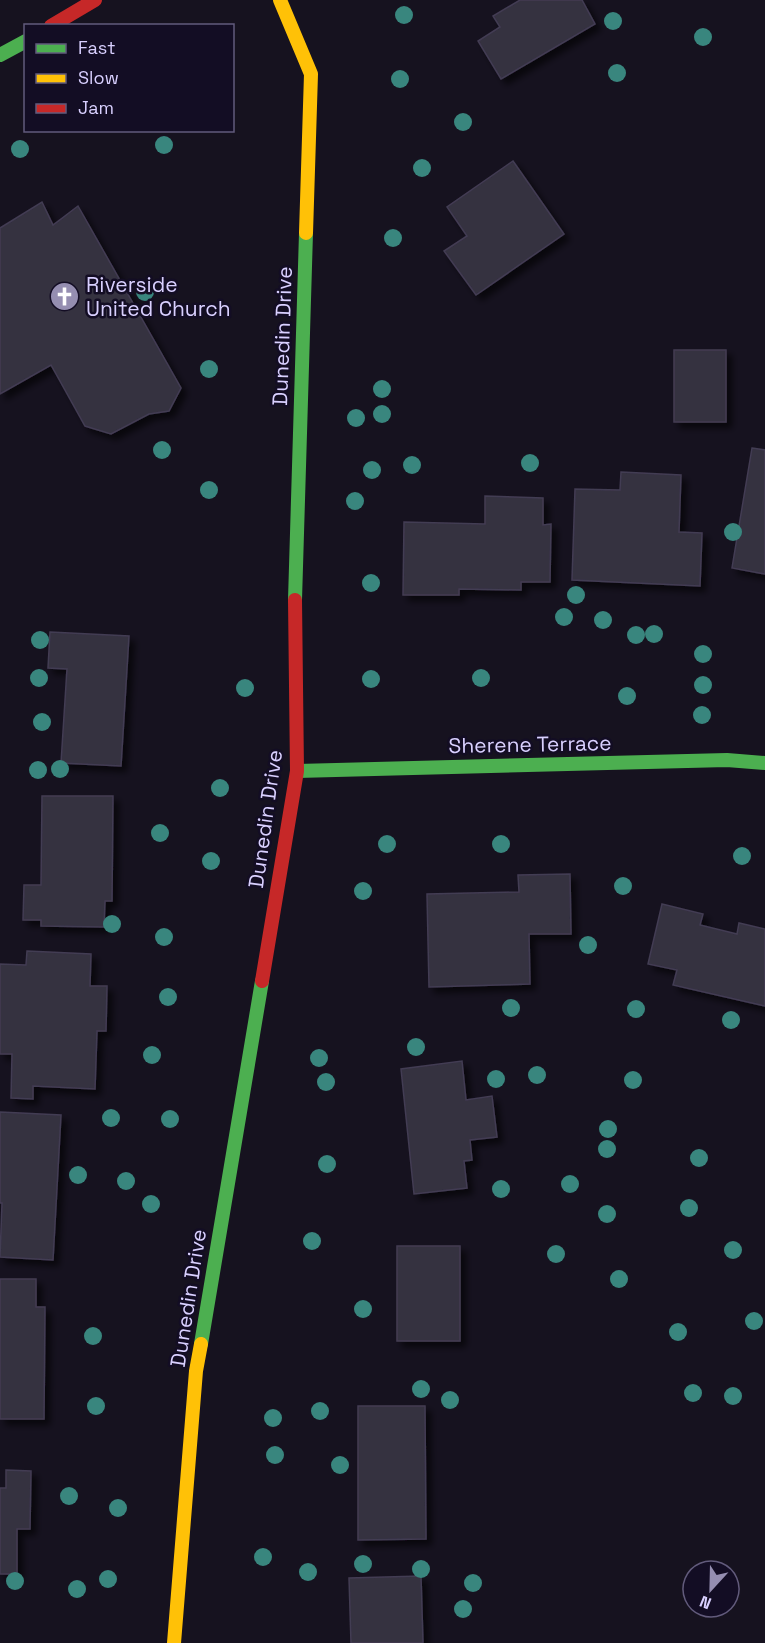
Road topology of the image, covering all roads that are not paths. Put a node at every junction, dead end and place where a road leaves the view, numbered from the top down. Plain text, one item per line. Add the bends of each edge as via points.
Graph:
1 (95, 0) edge
2 (280, 0) edge
3 (54, 24) edge
4 (24, 42) edge
5 (0, 56) edge
6 (765, 764) edge
7 (297, 771) junction
8 (174, 1643) edge

1 - 3 street
2 - 7 street, Dunedin Drive via 311,74 296,608
4 - 5 street
6 - 7 street, Sherene Terrace via 727,760
7 - 8 street, Dunedin Drive via 196,1371

